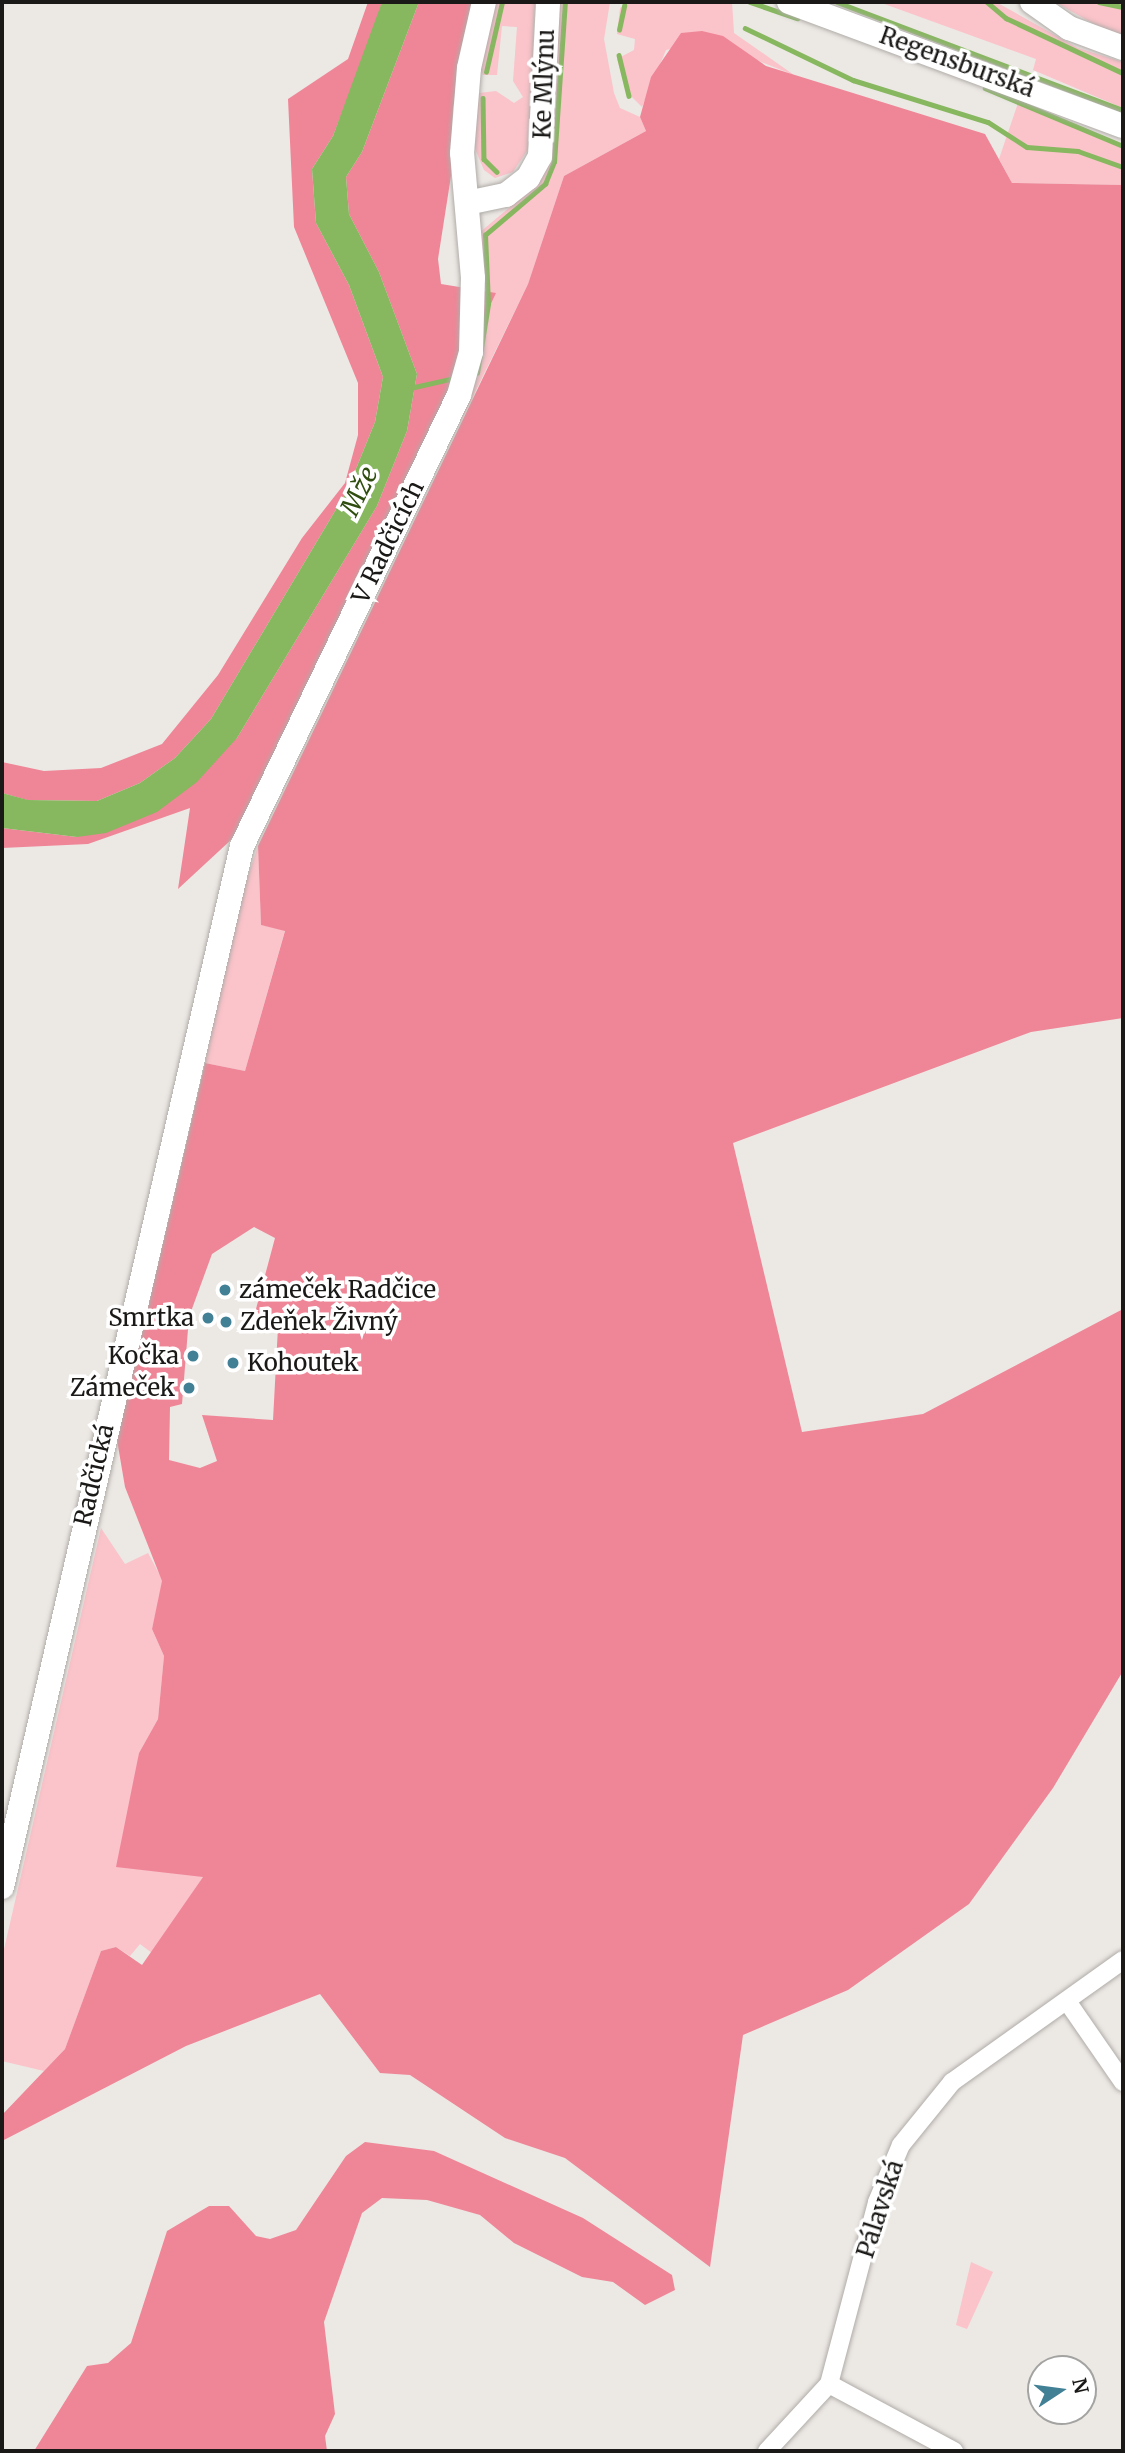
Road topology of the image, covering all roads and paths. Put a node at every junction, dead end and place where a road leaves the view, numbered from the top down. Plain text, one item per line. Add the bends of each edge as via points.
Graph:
1 (484, 2) edge
2 (548, 2) edge
3 (789, 2) edge
4 (1032, 2) edge
5 (1123, 48) edge
6 (1123, 126) edge
7 (467, 204) junction
8 (189, 1064) joint
9 (2, 1887) edge
10 (1123, 1960) edge
11 (1069, 2004) junction
12 (1123, 2081) edge
13 (829, 2384) junction
14 (766, 2451) edge
15 (954, 2451) edge

1 - 7 street, V Radčicích via 464,99
2 - 7 street, Ke Mlýnu via 540,156 528,178 506,195
3 - 6 street, Regensburská
4 - 5 street via 1069,27
7 - 8 street, V Radčicích via 474,327 459,395 242,846
8 - 9 street, Radčická
10 - 11 street, Pálavská
11 - 12 street
11 - 13 street, Pálavská via 952,2082 901,2145 877,2202
13 - 14 street, Pálavská
13 - 15 street

